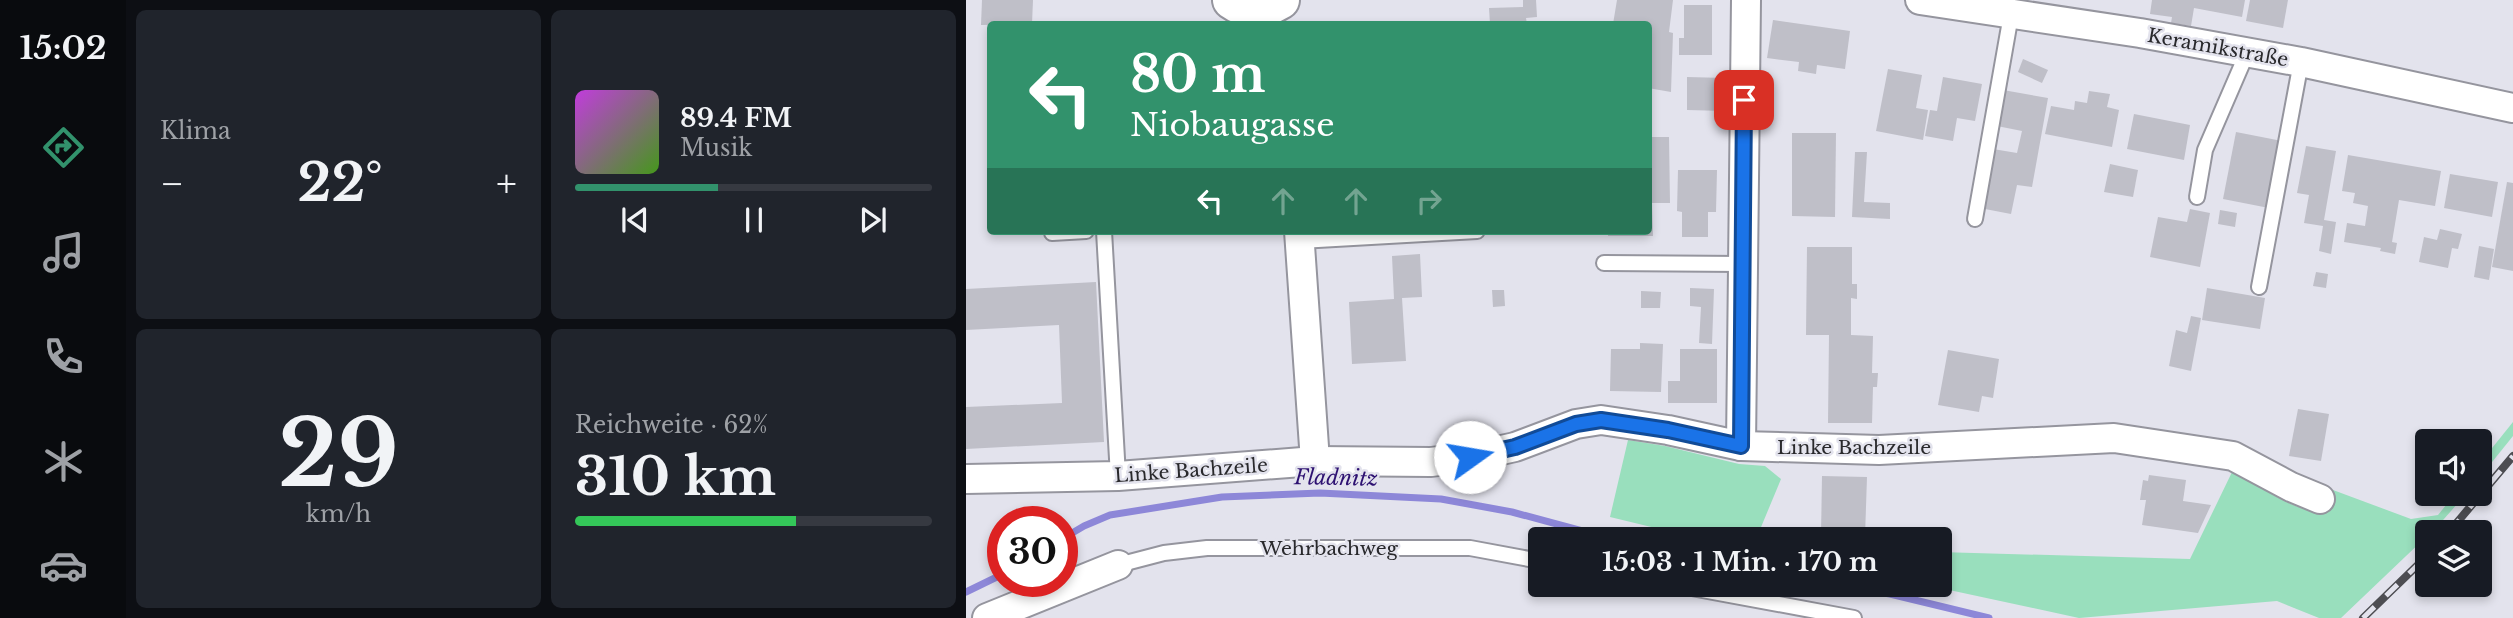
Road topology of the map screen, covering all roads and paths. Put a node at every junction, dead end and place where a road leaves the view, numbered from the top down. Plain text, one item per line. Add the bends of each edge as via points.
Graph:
1 (1232, 0) edge
2 (1280, 0) edge
3 (1746, 0) edge
4 (1920, 0) edge
5 (1982, 5) edge
6 (2011, 15) junction
7 (1284, 21) edge
8 (2247, 53) junction
9 (2301, 62) junction
10 (2513, 108) edge
11 (2197, 197) dead end
12 (1975, 219) dead end
13 (1104, 235) edge
14 (1335, 235) edge
15 (1299, 236) edge
16 (1604, 263) dead end
17 (1742, 264) junction
18 (2259, 287) dead end
19 (1741, 446) junction
20 (1315, 461) junction
21 (1118, 476) junction
22 (966, 479) edge
23 (2320, 499) dead end
24 (1528, 559) edge
25 (1118, 565) joint
26 (1740, 597) edge
27 (987, 618) edge
28 (1854, 618) edge

1 - 2 street via 1254,9
2 - 7 street
3 - 17 street
4 - 5 street, Keramikstraße
5 - 6 street, Keramikstraße
6 - 8 street, Keramikstraße
6 - 12 lane
8 - 9 street, Keramikstraße
8 - 11 lane via 2205,150
9 - 10 street, Keramikstraße
9 - 18 lane
13 - 21 lane
14 - 15 lane
15 - 20 street
16 - 17 lane
17 - 19 street
19 - 20 street, Linke Bachzeile via 1601,420 1470,457 1431,462
19 - 23 street, Linke Bachzeile via 1880,450 2114,438 2232,456
20 - 21 street, Linke Bachzeile
21 - 22 street, Linke Bachzeile
24 - 25 lane, Wehrbachweg via 1470,548 1207,548
25 - 27 street
26 - 28 lane

